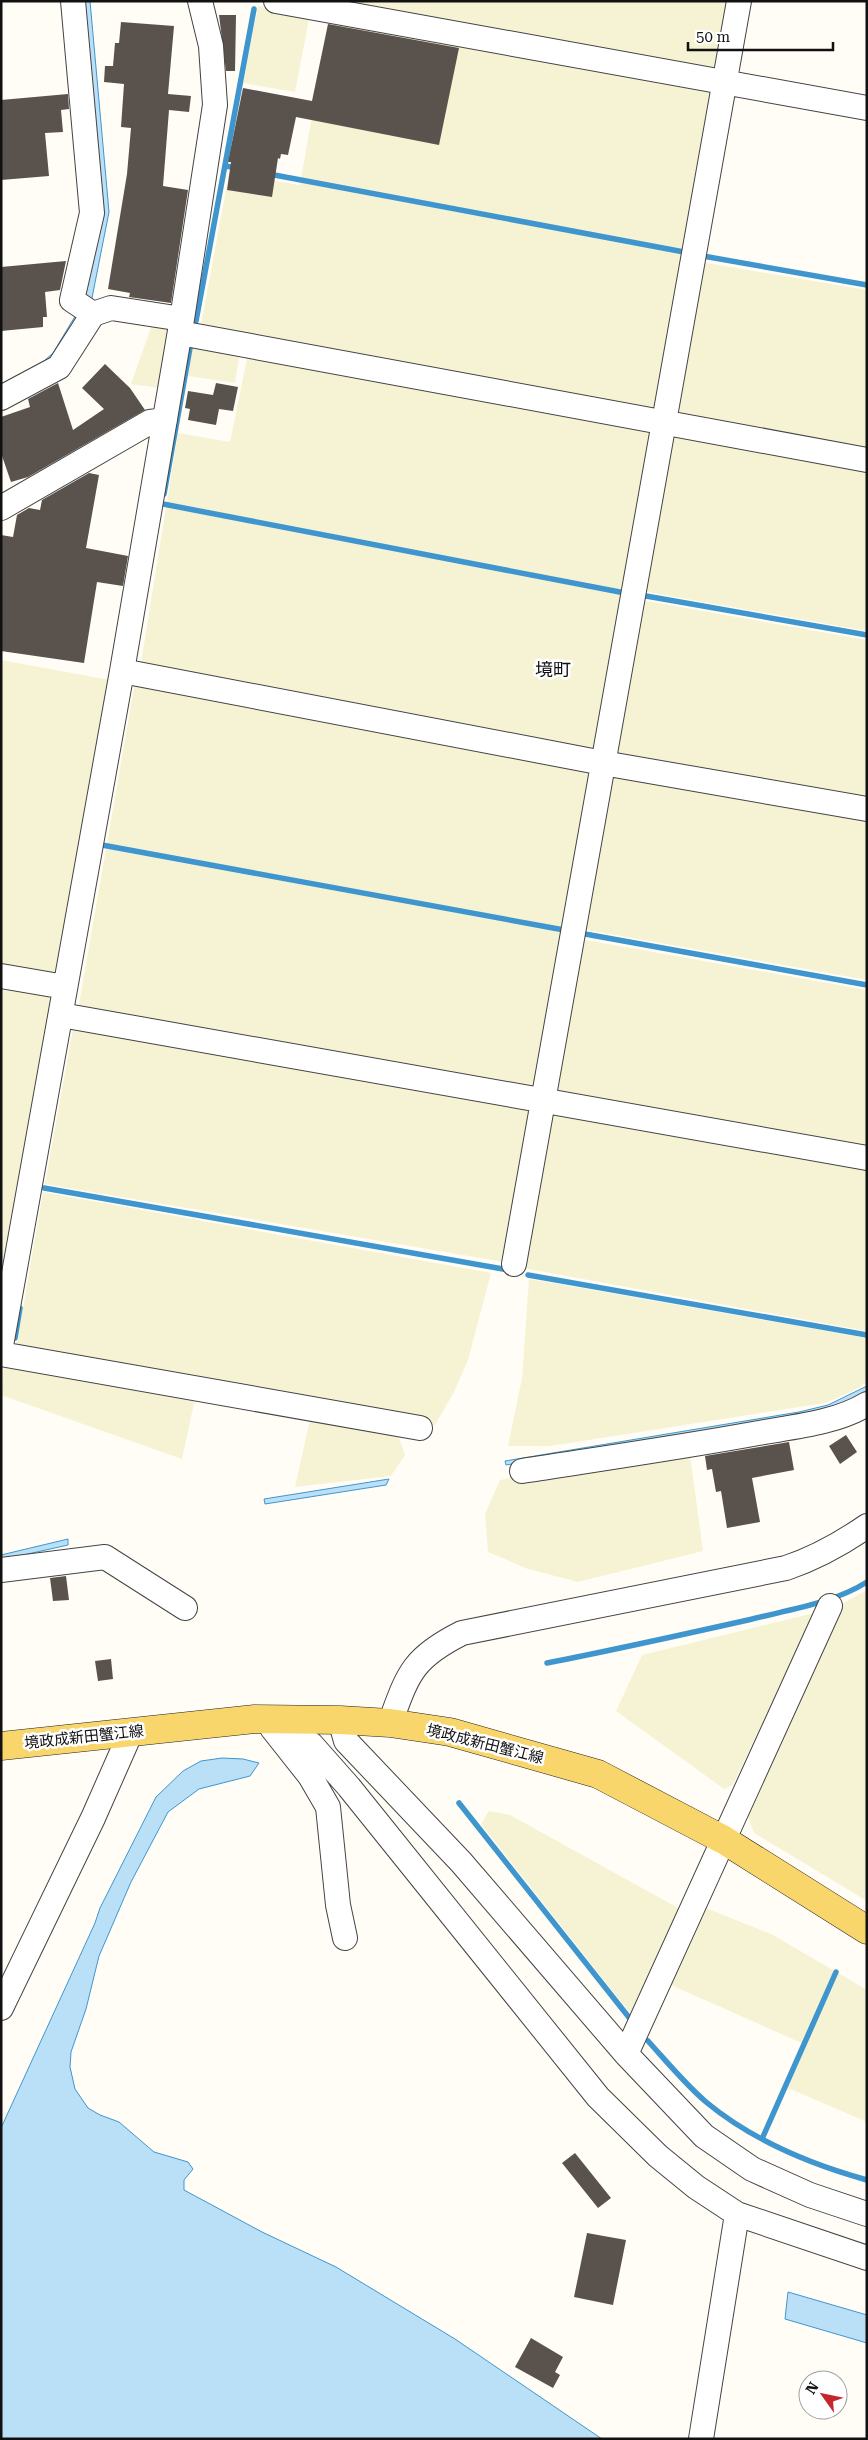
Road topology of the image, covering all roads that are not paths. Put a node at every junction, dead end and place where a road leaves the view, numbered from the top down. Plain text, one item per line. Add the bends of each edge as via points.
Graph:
1 (73, 1) edge
2 (200, 1) edge
3 (276, 1) edge
4 (739, 1) edge
5 (724, 83) junction
6 (867, 108) edge
7 (86, 310) junction
8 (181, 326) junction
9 (1, 398) edge
10 (165, 420) junction
11 (664, 424) junction
12 (867, 460) edge
13 (1, 508) edge
14 (122, 671) junction
15 (603, 764) junction
16 (867, 809) edge
17 (1, 976) edge
18 (65, 987) junction
19 (60, 1015) junction
20 (544, 1101) junction
21 (867, 1158) edge
22 (514, 1264) dead end
23 (4, 1315) edge
24 (1, 1346) edge
25 (1, 1354) edge
26 (867, 1404) edge
27 (420, 1428) dead end
28 (522, 1471) dead end
29 (867, 1526) edge
30 (1, 1570) edge
31 (830, 1606) dead end
32 (185, 1608) dead end
33 (264, 1719) junction
34 (340, 1720) junction
35 (390, 1724) junction
36 (131, 1732) junction
37 (1, 1746) edge
38 (724, 1840) junction
39 (867, 1930) edge
40 (345, 1938) dead end
41 (1, 2008) edge
42 (626, 2054) junction
43 (737, 2214) junction
44 (867, 2214) edge
45 (867, 2258) edge
46 (701, 2439) edge

1 - 7 street via 92,212 72,300
2 - 8 street via 210,46 215,104
3 - 5 street
4 - 5 street
5 - 6 street
5 - 11 street
7 - 8 street via 111,308
7 - 9 street via 59,367
8 - 10 street
8 - 11 street
10 - 13 street via 150,422
10 - 14 street
11 - 12 street
11 - 15 street
14 - 15 street
14 - 18 street
15 - 16 street
15 - 20 street
17 - 18 street
18 - 19 street
19 - 20 street
19 - 23 street
20 - 21 street
20 - 22 street
23 - 24 street
25 - 27 street
26 - 28 street via 852,1413 800,1426
29 - 35 street via 812,1560 786,1568 462,1634 436,1646 416,1665 404,1684
30 - 32 street via 105,1557
31 - 38 street
33 - 34 main road, 境政成新田蟹江線
33 - 36 main road, 境政成新田蟹江線
33 - 40 street via 310,1776 328,1807 338,1905
33 - 43 street via 311,1744 349,1787 598,2097 658,2156
34 - 35 main road, 境政成新田蟹江線
34 - 42 street via 346,1741 461,1862
35 - 38 main road, 境政成新田蟹江線 via 450,1732 598,1774
36 - 37 main road, 境政成新田蟹江線
36 - 41 street
38 - 39 main road, 境政成新田蟹江線
38 - 42 street
42 - 44 street via 704,2136 752,2169 810,2195
43 - 45 street
43 - 46 street

